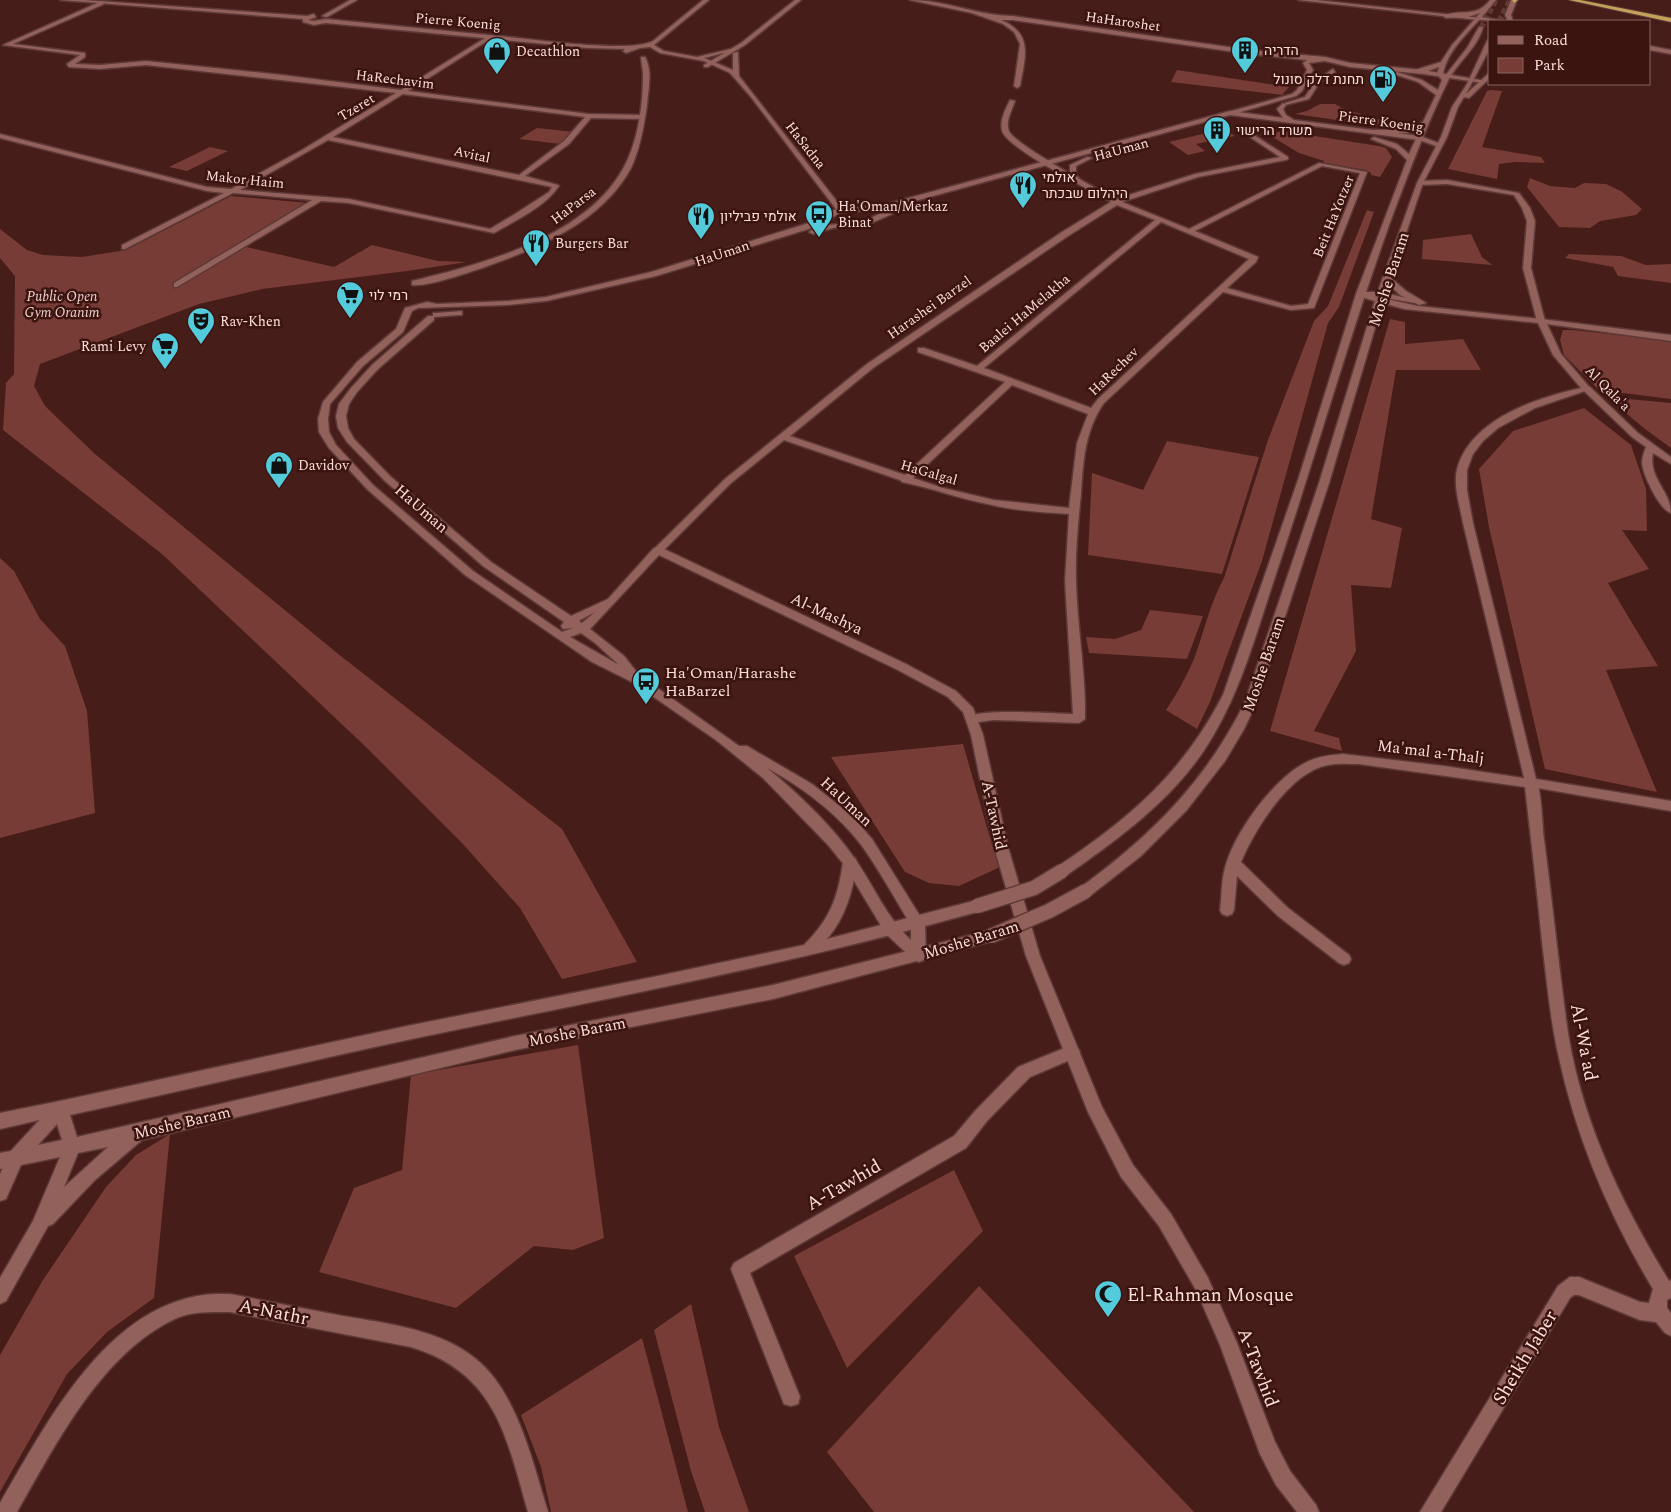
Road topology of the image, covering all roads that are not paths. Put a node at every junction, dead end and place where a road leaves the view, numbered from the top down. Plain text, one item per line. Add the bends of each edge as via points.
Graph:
1 (63, 0) edge
2 (112, 0) edge
3 (354, 0) edge
4 (706, 0) edge
5 (798, 0) edge
6 (912, 0) edge
7 (1301, 0) edge
8 (1493, 0) edge
9 (1514, 0) edge
10 (1572, 0) edge
11 (1587, 0) edge
12 (127, 1) edge
13 (104, 2) edge
14 (164, 7) junction
15 (1487, 10) junction
16 (1421, 13) junction
17 (1446, 16) junction
18 (325, 18) junction
19 (993, 18) junction
20 (1671, 18) edge
21 (1476, 19) junction
22 (1488, 20) edge
23 (1510, 20) edge
24 (1488, 22) edge
25 (1481, 28) tunnel mouth
26 (490, 37) junction
27 (1488, 45) edge
28 (588, 46) junction
29 (648, 46) junction
30 (632, 48) junction
31 (1651, 48) edge
32 (738, 49) junction
33 (662, 52) junction
34 (1249, 52) junction
35 (1671, 52) edge
36 (630, 56) junction
37 (653, 57) junction
38 (696, 57) junction
39 (643, 58) junction
40 (1315, 59) junction
41 (1443, 63) junction
42 (712, 64) junction
43 (1341, 64) junction
44 (1308, 66) junction
45 (1333, 71) junction
46 (1345, 71) dead end
47 (1414, 71) junction
48 (1397, 74) junction
49 (1440, 74) junction
50 (736, 76) junction
51 (1488, 76) edge
52 (1447, 78) junction
53 (1471, 82) junction
54 (1481, 83) junction
55 (1017, 86) dead end
56 (403, 93) junction
57 (753, 96) junction
58 (1439, 96) junction
59 (1012, 102) dead end
60 (1283, 105) junction
61 (1455, 107) junction
62 (1246, 115) junction
63 (589, 116) junction
64 (1231, 116) junction
65 (642, 117) junction
66 (1297, 122) junction
67 (1427, 123) junction
68 (0, 136) edge
69 (1252, 136) dead end
70 (1373, 136) junction
71 (327, 138) junction
72 (1420, 138) junction
73 (1439, 144) junction
74 (1417, 145) junction
75 (1089, 158) junction
76 (1410, 160) junction
77 (1051, 165) junction
78 (520, 177) junction
79 (1079, 182) junction
80 (1420, 183) junction
81 (231, 192) junction
82 (320, 198) junction
83 (1116, 202) junction
84 (857, 209) junction
85 (840, 210) junction
86 (832, 214) junction
87 (870, 219) junction
88 (1159, 220) junction
89 (850, 226) junction
90 (491, 231) joint
91 (1190, 231) junction
92 (125, 247) dead end
93 (1387, 278) junction
94 (177, 285) dead end
95 (1222, 289) junction
96 (418, 291) junction
97 (1360, 294) junction
98 (1380, 298) junction
99 (1422, 303) junction
100 (435, 305) junction
101 (409, 310) junction
102 (1453, 311) junction
103 (434, 317) junction
104 (1541, 321) junction
105 (1671, 338) edge
106 (921, 350) dead end
107 (978, 369) junction
108 (1010, 382) junction
109 (1587, 389) junction
110 (1092, 412) junction
111 (782, 436) junction
112 (1651, 446) junction
113 (1671, 462) edge
114 (905, 480) junction
115 (1671, 510) edge
116 (1074, 512) junction
117 (658, 550) junction
118 (612, 599) junction
119 (570, 621) junction
120 (583, 629) junction
121 (560, 636) junction
122 (636, 679) junction
123 (972, 719) junction
124 (720, 737) junction
125 (1531, 783) junction
126 (1671, 806) edge
127 (850, 862) junction
128 (1233, 863) junction
129 (1227, 910) dead end
130 (918, 924) junction
131 (891, 930) junction
132 (807, 951) junction
133 (918, 956) junction
134 (1344, 960) dead end
135 (1072, 1052) junction
136 (60, 1109) junction
137 (0, 1121) edge
138 (140, 1132) junction
139 (72, 1147) junction
140 (8, 1160) edge
141 (0, 1193) edge
142 (39, 1227) junction
143 (1668, 1290) edge
144 (0, 1295) edge
145 (1666, 1320) edge
146 (791, 1398) dead end
147 (6, 1512) edge
148 (538, 1512) edge
149 (1309, 1512) edge
150 (1430, 1512) edge

1 - 13 street
2 - 12 street
2 - 13 street
3 - 18 street
4 - 29 street
5 - 32 street
6 - 19 street via 960,8
7 - 16 street
8 - 15 street
9 - 23 street via 1508,15
10 - 20 highway
11 - 20 highway
12 - 14 street
13 - 14 street
13 - 56 street, HaRechavim via 6,45 83,54 68,65 74,66 146,63
14 - 18 street, Pierre Koenig via 307,18 305,22 310,23
15 - 17 street
15 - 21 street
16 - 17 street
16 - 21 street
17 - 21 street
18 - 26 street, Pierre Koenig
19 - 34 street, HaHaroshet via 1032,20
19 - 55 street via 1018,34 1022,42
21 - 22 street
21 - 24 street
21 - 41 street
25 - 52 street, Moshe Baram
26 - 28 street, Pierre Koenig
26 - 56 street, Tzeret
27 - 53 street, Moshe Baram
28 - 30 street, Pierre Koenig
28 - 36 street, Pierre Koenig
29 - 30 street, Pierre Koenig
29 - 33 street via 660,48
30 - 36 street
31 - 35 street
32 - 38 street
32 - 42 street via 729,59
32 - 50 street
33 - 37 street
33 - 38 street
34 - 40 street, HaHaroshet
34 - 44 street, HaHaroshet
36 - 39 street, Pierre Koenig
37 - 39 street, Pierre Koenig
37 - 42 street, Pierre Koenig
38 - 42 street
39 - 65 street, HaParsa via 646,65
40 - 43 street, HaHaroshet
40 - 44 street via 1307,61
41 - 47 street
41 - 49 street
42 - 50 street, HaSadna
42 - 57 street, HaSadna
43 - 45 street, HaUman via 1342,69
43 - 47 street
44 - 45 street, HaHaroshet
44 - 64 street, HaUman via 1310,70 1294,95
45 - 60 street, HaUman via 1318,81 1308,98
46 - 48 street
47 - 49 street
48 - 52 street
48 - 58 street via 1424,82
49 - 52 street
50 - 57 street, HaSadna
51 - 54 street
52 - 53 street
52 - 58 street, Moshe Baram
53 - 54 street
53 - 61 street, Moshe Baram
54 - 61 street
56 - 63 street, HaRechavim
56 - 71 street, Tzeret
57 - 85 street, HaSadna
58 - 67 street, Moshe Baram
59 - 77 street, HaRechev via 1005,120 1006,132
60 - 62 street, HaUman
60 - 66 street via 1281,114
61 - 73 street, Moshe Baram
62 - 64 street, HaUman
62 - 66 street, Pierre Koenig
63 - 65 street, HaRechavim
63 - 78 street via 573,138
64 - 70 street, Pierre Koenig
64 - 75 street, HaUman
64 - 77 street
65 - 96 street, HaParsa via 638,141 623,175 602,200 572,224 537,244 449,276
66 - 70 street, Pierre Koenig
67 - 70 street via 1407,131
67 - 72 street, Moshe Baram
68 - 81 street, Makor Haim via 184,184
69 - 83 street, Harashei Barzel via 1286,158 1197,175
70 - 72 street, Pierre Koenig
70 - 74 street, Pierre Koenig
70 - 76 street via 1395,146
71 - 78 street, Avital
71 - 81 street, Tzeret
72 - 73 street, Pierre Koenig
72 - 74 street, Moshe Baram
73 - 74 street, Pierre Koenig
73 - 80 street, Moshe Baram
74 - 76 street, Moshe Baram
75 - 77 street, HaUman
75 - 79 street via 1073,165 1072,174
76 - 97 street, Moshe Baram
77 - 79 street, HaRechev
77 - 84 street, HaUman via 879,208
77 - 87 street, HaUman
78 - 90 street, Avital via 556,186 518,216
79 - 83 street, HaRechev
80 - 93 street, Moshe Baram
80 - 104 street, Al Qala'a via 1455,182 1516,193 1530,221 1527,268
81 - 82 street, Makor Haim
81 - 92 street, Tzeret
82 - 90 street, Makor Haim via 380,207
82 - 94 street
83 - 88 street, HaRechev
83 - 111 street, Harashei Barzel via 1025,259 870,366
84 - 85 street, HaUman
84 - 87 street via 868,213
85 - 86 street, HaUman
86 - 89 street via 834,221
86 - 100 street, HaUman via 812,225 672,269 581,292 524,302
87 - 89 street, HaUman
88 - 91 street, HaRechev
88 - 107 street, Baalei HaMelakha
89 - 103 street, HaUman via 822,229 660,280 586,298 524,310
91 - 95 street, HaRechev via 1254,257
91 - 95 street, Beit HaYotzer via 1321,164 1364,172 1311,306 1284,306
93 - 98 street, Moshe Baram
93 - 99 street via 1403,293
95 - 110 street, HaRechev
96 - 100 street
96 - 101 street
97 - 98 street
97 - 130 street, Moshe Baram, bridge via 1303,480 1229,695 1191,760 1176,778 1104,843 1034,888
98 - 99 street
98 - 102 street via 1405,307
98 - 133 street, Moshe Baram, bridge via 1324,483 1251,702 1208,777 1168,822 1122,866 1086,891 991,936
99 - 102 street
100 - 101 street, HaUman via 422,304
100 - 103 street via 440,310
101 - 103 street via 409,318 416,320
101 - 121 street, HaUman via 400,330 360,364 326,404 322,419 324,432 332,446 370,487 462,567
102 - 104 street
103 - 119 street, HaUman via 374,367 354,390 344,404 343,428 388,479 487,564
104 - 105 street
104 - 109 street, Al Qala'a via 1557,355
106 - 107 street
107 - 108 street, Baalei HaMelakha
108 - 110 street, Baalei HaMelakha
108 - 114 street
109 - 112 street, Al Qala'a
109 - 125 street, Al-Wa'ad via 1502,420 1474,444 1465,458 1462,472 1470,530
110 - 116 street, HaRechev via 1081,444
111 - 114 street, HaGalgal
111 - 117 street, Harashei Barzel via 728,481
112 - 113 street, Al Qala'a
112 - 115 street via 1646,454 1647,469
114 - 116 street, HaGalgal via 994,503
116 - 123 street, HaRechev via 1071,592 1080,686 1079,720 993,716
117 - 118 street, Harashei Barzel
117 - 123 street, Al-Mashya via 902,667 952,694 963,703
118 - 119 street, Harashei Barzel
118 - 120 street, Harashei Barzel
119 - 120 street, HaUman
119 - 121 street, Harashei Barzel
120 - 121 street, Harashei Barzel
120 - 122 street, HaUman via 608,647
121 - 122 street, HaUman
122 - 124 street, HaUman
123 - 135 street, A-Tawhid via 1001,847 1033,956
124 - 127 street, HaUman via 790,797
124 - 130 street, HaUman via 783,770 847,820 887,872
125 - 126 street, Ma'mal a-Thalj
125 - 128 street, Ma'mal a-Thalj via 1420,767 1326,760 1300,772 1280,789 1251,829
125 - 143 street, Al-Wa'ad via 1565,1056 1584,1124 1614,1201 1637,1248
127 - 131 street, HaUman
127 - 132 street via 847,888 835,920
128 - 129 street, Ma'mal a-Thalj
128 - 134 street via 1282,912
130 - 131 street, Moshe Baram
130 - 133 street
131 - 132 street, Moshe Baram
131 - 133 street, HaUman
132 - 136 street, Moshe Baram
133 - 138 street, Moshe Baram via 774,992 515,1043
135 - 146 street, A-Tawhid via 1024,1072 960,1142 740,1269
135 - 149 street, A-Tawhid via 1096,1112 1127,1171 1165,1220 1202,1284 1267,1447 1283,1478
136 - 137 street, Moshe Baram
136 - 139 street
136 - 140 street
138 - 139 street, Moshe Baram
138 - 142 street via 80,1181
139 - 140 street, Moshe Baram
139 - 142 street
140 - 141 street
142 - 144 street
143 - 145 street via 1658,1299
145 - 150 street, Sheikh Jaber via 1579,1286 1570,1286
147 - 148 street, A-Nathr via 55,1429 100,1367 139,1330 171,1312 203,1302 230,1303 415,1338 448,1351 476,1371 497,1400 516,1439

